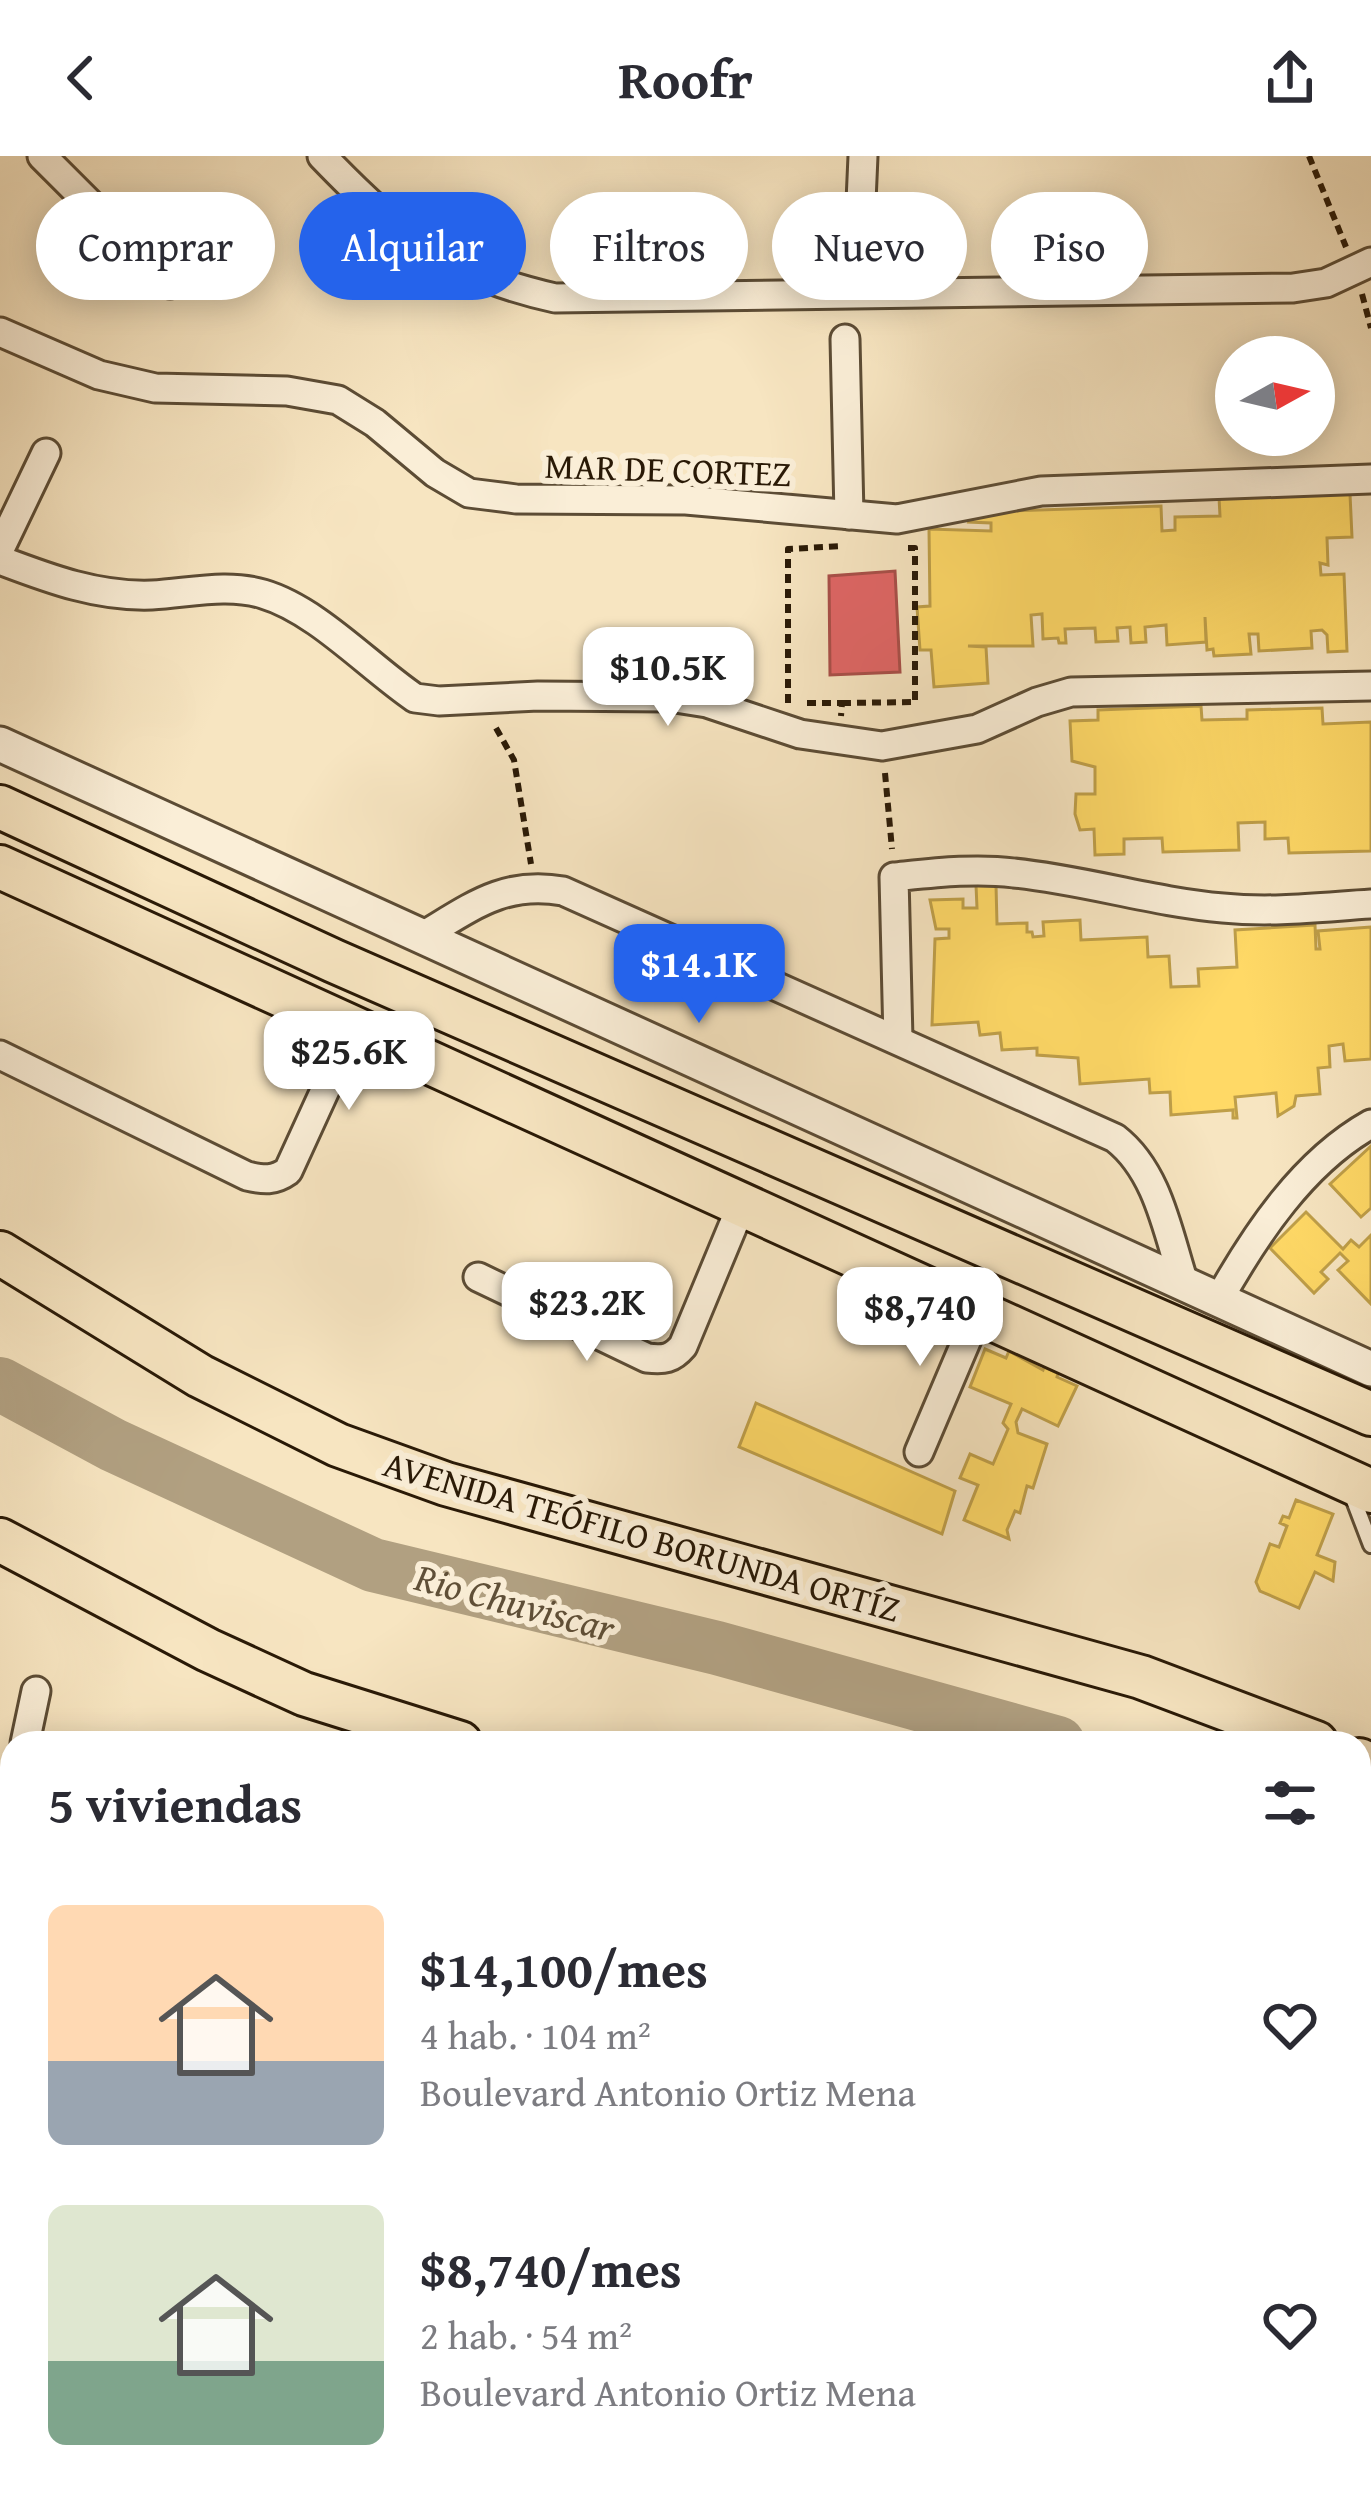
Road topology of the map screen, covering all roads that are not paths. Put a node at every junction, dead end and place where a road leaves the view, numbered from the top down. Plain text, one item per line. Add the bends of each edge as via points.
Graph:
1 (42, 156) edge
2 (322, 156) edge
3 (863, 156) edge
4 (78, 192) edge
5 (861, 192) edge
6 (1371, 262) edge
7 (967, 292) edge
8 (772, 296) edge
9 (0, 332) edge
10 (845, 339) dead end
11 (46, 454) dead end
12 (1371, 479) edge
13 (849, 515) junction
14 (0, 549) edge
15 (0, 560) edge
16 (1371, 686) edge
17 (0, 744) edge
18 (0, 807) edge
19 (0, 867) edge
20 (1371, 904) edge
21 (421, 937) junction
22 (352, 1029) junction
23 (898, 1039) junction
24 (0, 1055) edge
25 (1371, 1124) edge
26 (742, 1204) junction
27 (0, 1253) edge
28 (478, 1277) dead end
29 (1185, 1286) junction
30 (1217, 1300) junction
31 (979, 1311) junction
32 (1371, 1369) edge
33 (1371, 1414) edge
34 (919, 1452) dead end
35 (1359, 1485) edge
36 (0, 1540) edge
37 (1371, 1545) edge
38 (36, 1691) dead end
39 (28, 1731) edge
40 (422, 1731) edge
41 (1284, 1731) edge

1 - 4 street
2 - 8 street via 401,232 505,287 555,298
3 - 5 street
6 - 7 street via 1293,288
9 - 13 street, MAR DE CORTEZ via 99,375 155,388 338,400 469,493
10 - 13 street
11 - 14 street
12 - 13 street, MAR DE CORTEZ via 1041,490 897,518
15 - 16 street via 102,592 259,592 292,604 415,698 669,697 882,746 977,729 1071,692
17 - 21 street
18 - 33 main road via 334,962
19 - 22 main road
20 - 23 street via 1226,908 1017,873 895,877
21 - 23 street via 506,891 563,890
21 - 29 street
22 - 24 street via 288,1171 277,1179 247,1176
22 - 26 main road
23 - 29 street via 1136,1154
25 - 30 street via 1284,1201
26 - 28 street via 674,1356 647,1358
26 - 31 main road
27 - 41 main road, AVENIDA TEÓFILO BORUNDA ORTÍZ via 200,1376 338,1445 468,1490 1141,1677
29 - 30 street
30 - 32 street
31 - 34 street
31 - 35 main road
35 - 37 lane
36 - 40 main road via 304,1694
38 - 39 street

